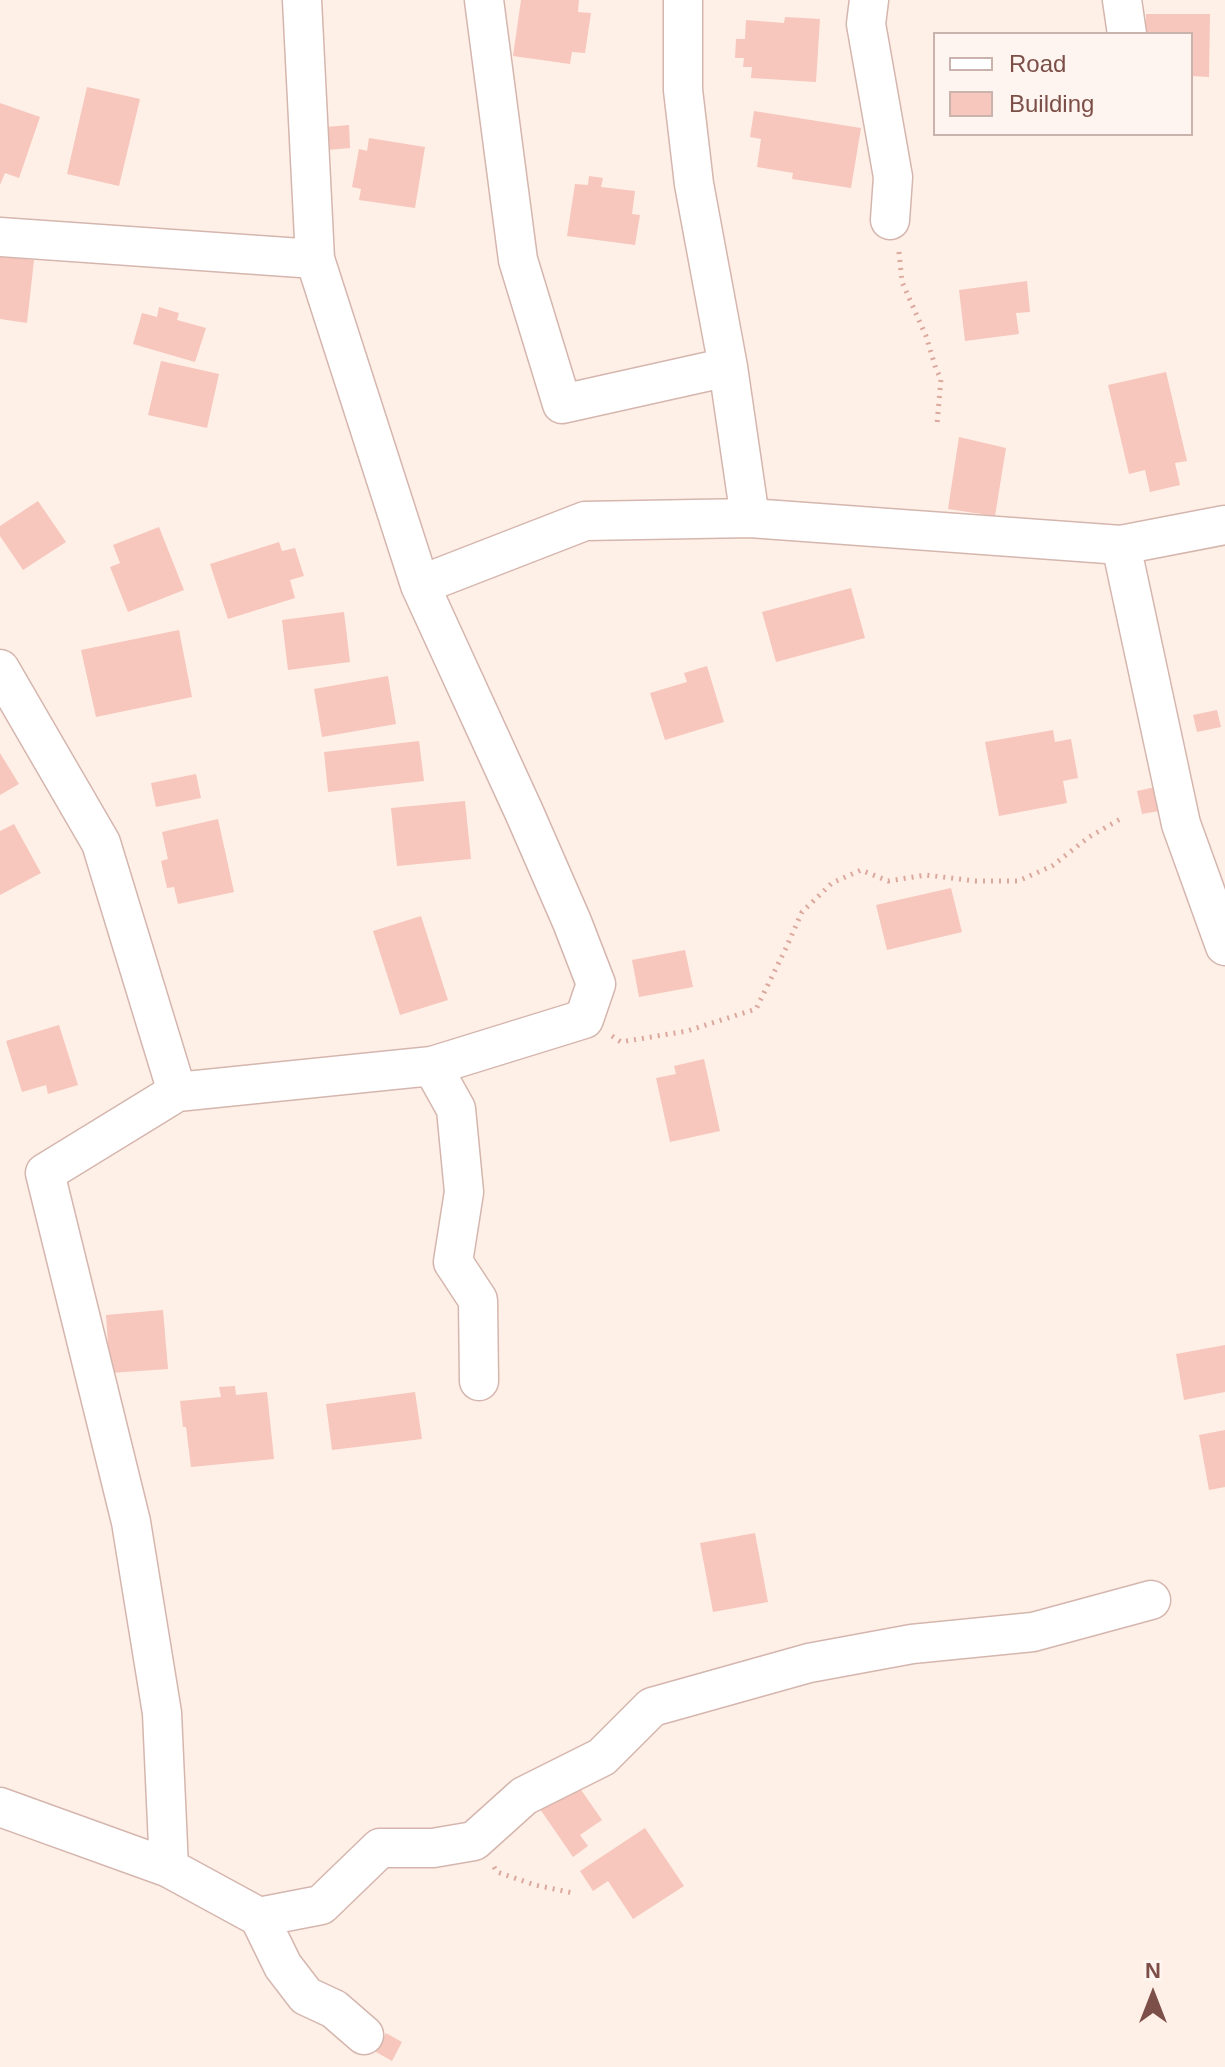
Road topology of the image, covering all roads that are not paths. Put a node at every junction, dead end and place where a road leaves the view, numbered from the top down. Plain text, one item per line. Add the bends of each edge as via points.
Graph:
1 (302, 0) edge
2 (484, 0) edge
3 (683, 0) edge
4 (869, 0) edge
5 (1122, 0) edge
6 (1127, 32) edge
7 (890, 220) road end
8 (0, 237) edge
9 (315, 259) junction
10 (728, 367) junction
11 (750, 518) junction
12 (1225, 525) edge
13 (1121, 545) junction
14 (420, 585) junction
15 (0, 669) edge
16 (1225, 946) edge
17 (432, 1066) junction
18 (177, 1092) junction
19 (479, 1381) dead end
20 (1151, 1600) dead end
21 (0, 1807) edge
22 (169, 1868) junction
23 (259, 1917) junction
24 (364, 2035) dead end

1 - 9 street
2 - 10 street via 518,260 562,404
3 - 10 street via 683,90 694,184
4 - 7 street via 866,24 893,177
5 - 6 street
8 - 9 street
9 - 14 street
10 - 11 street
11 - 13 street
11 - 14 street via 585,521
12 - 13 street
13 - 16 street via 1181,824
14 - 17 street via 596,984 584,1019
15 - 18 street via 101,843
17 - 18 street
17 - 19 street via 456,1109 464,1192 453,1262 478,1300
18 - 22 street via 45,1173 131,1522 162,1713
20 - 23 street via 1033,1632 912,1644 809,1663 652,1707 602,1757 524,1796 474,1841 380,1848 321,1905
21 - 22 street
22 - 23 street
23 - 24 street via 283,1966 306,1996 334,2009

